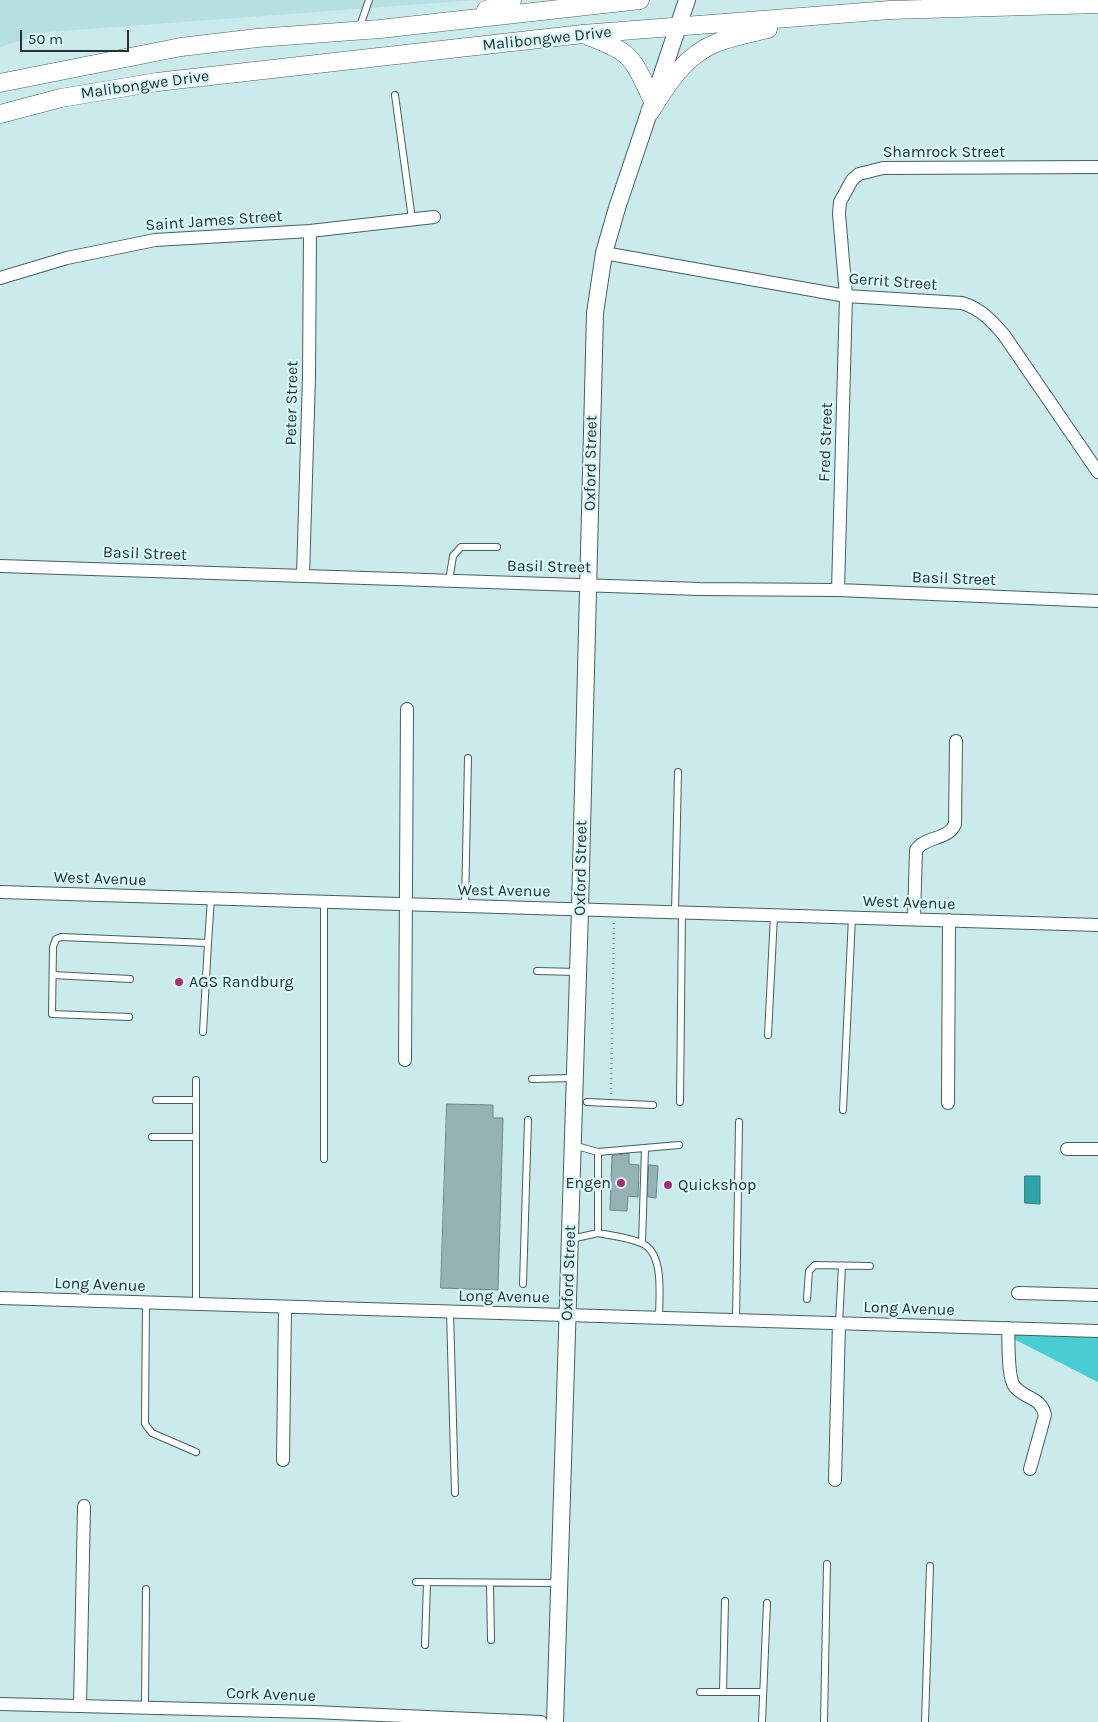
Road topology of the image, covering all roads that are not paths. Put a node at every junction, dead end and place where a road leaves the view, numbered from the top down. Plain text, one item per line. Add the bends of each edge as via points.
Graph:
1 (369, 0) edge
2 (512, 0) edge
3 (640, 0) edge
4 (687, 0) edge
5 (1098, 4) edge
6 (812, 17) junction
7 (464, 19) junction
8 (677, 27) junction
9 (358, 30) junction
10 (583, 34) junction
11 (0, 83) edge
12 (395, 95) dead end
13 (652, 106) junction
14 (0, 114) edge
15 (1098, 167) edge
16 (434, 217) dead end
17 (412, 219) junction
18 (310, 231) junction
19 (604, 254) junction
20 (0, 278) edge
21 (846, 296) junction
22 (1098, 472) edge
23 (497, 547) dead end
24 (0, 566) edge
25 (303, 576) junction
26 (449, 581) junction
27 (589, 584) junction
28 (838, 590) junction
29 (1098, 601) edge
30 (407, 709) dead end
31 (956, 741) dead end
32 (468, 758) dead end
33 (678, 772) dead end
34 (0, 892) edge
35 (211, 898) junction
36 (324, 903) junction
37 (405, 905) junction
38 (465, 907) junction
39 (580, 909) junction
40 (678, 912) junction
41 (774, 915) junction
42 (852, 917) junction
43 (914, 919) junction
44 (949, 920) junction
45 (1098, 925) edge
46 (208, 943) junction
47 (537, 971) dead end
48 (578, 972) junction
49 (52, 975) junction
50 (130, 979) dead end
51 (129, 1017) dead end
52 (203, 1032) dead end
53 (768, 1035) dead end
54 (405, 1060) dead end
55 (574, 1078) junction
56 (532, 1079) dead end
57 (196, 1080) dead end
58 (156, 1100) dead end
59 (196, 1100) junction
60 (587, 1102) dead end
61 (680, 1102) dead end
62 (948, 1103) dead end
63 (653, 1105) dead end
64 (843, 1110) dead end
65 (528, 1120) dead end
66 (739, 1122) dead end
67 (152, 1137) dead end
68 (196, 1137) junction
69 (572, 1144) junction
70 (679, 1145) dead end
71 (645, 1148) junction
72 (1067, 1149) dead end
73 (1098, 1149) edge
74 (598, 1152) junction
75 (324, 1159) dead end
76 (598, 1234) junction
77 (571, 1239) junction
78 (642, 1243) junction
79 (842, 1266) junction
80 (870, 1266) dead end
81 (523, 1284) dead end
82 (1018, 1293) dead end
83 (1098, 1296) edge
84 (0, 1298) edge
85 (808, 1300) dead end
86 (146, 1303) junction
87 (196, 1304) junction
88 (285, 1307) junction
89 (450, 1312) junction
90 (568, 1314) junction
91 (658, 1318) junction
92 (736, 1320) junction
93 (839, 1323) junction
94 (1008, 1328) junction
95 (1098, 1331) edge
96 (196, 1452) dead end
97 (283, 1460) dead end
98 (1030, 1469) dead end
99 (835, 1480) dead end
100 (455, 1493) dead end
101 (84, 1506) dead end
102 (827, 1564) dead end
103 (930, 1566) dead end
104 (416, 1582) dead end
105 (427, 1582) junction
106 (490, 1583) junction
107 (559, 1583) junction
108 (146, 1589) dead end
109 (725, 1601) dead end
110 (767, 1603) dead end
111 (491, 1640) dead end
112 (426, 1645) dead end
113 (700, 1692) dead end
114 (723, 1692) junction
115 (763, 1692) junction
116 (0, 1704) edge
117 (80, 1706) junction
118 (146, 1707) junction
119 (541, 1722) edge
120 (555, 1722) edge
121 (762, 1722) edge
122 (824, 1722) edge
123 (926, 1722) edge

1 - 9 lane
2 - 7 main road
3 - 7 main road, Malibongwe Drive
4 - 8 street, Oxford Street
5 - 6 main road, Malibongwe Drive via 890,10
6 - 8 main road, Malibongwe Drive
6 - 13 main road via 736,36 702,50 673,76
7 - 9 main road, Malibongwe Drive
8 - 10 main road, Malibongwe Drive
8 - 13 street, Oxford Street
9 - 11 main road, Malibongwe Drive via 182,48
10 - 13 main road via 626,53 633,61
10 - 14 main road, Malibongwe Drive via 157,82 61,98
12 - 17 lane
13 - 19 street, Oxford Street via 616,208
15 - 21 street, Shamrock Street via 883,168 859,174 845,191 839,214
16 - 17 street, Saint James Street
17 - 18 street, Saint James Street
18 - 20 street, Saint James Street via 155,240 67,258
18 - 25 street, Peter Street
19 - 21 street, Gerrit Street
19 - 27 street, Oxford Street via 595,313
21 - 22 street, Gerrit Street via 962,303 980,311 1004,334
21 - 28 street, Fred Street
23 - 26 lane via 461,547 453,556
24 - 25 street, Basil Street
25 - 26 street, Basil Street
26 - 27 street, Basil Street
27 - 28 street, Basil Street
27 - 39 street, Oxford Street
28 - 29 street, Basil Street
30 - 37 street
31 - 43 street via 955,824 949,833 923,842 916,850
32 - 38 lane
33 - 40 lane
34 - 35 street, West Avenue
35 - 36 street, West Avenue
35 - 46 lane
36 - 37 street, West Avenue
36 - 75 lane
37 - 38 street, West Avenue
37 - 54 street
38 - 39 street, West Avenue
39 - 40 street, West Avenue
39 - 48 street, Oxford Street
40 - 41 street, West Avenue
40 - 61 lane
41 - 42 street, West Avenue
41 - 53 lane
42 - 43 street, West Avenue
42 - 64 lane
43 - 44 street, West Avenue
44 - 45 street, West Avenue
44 - 62 street
46 - 49 lane via 61,937 54,942
46 - 52 lane
47 - 48 lane
48 - 55 street, Oxford Street
49 - 50 lane
49 - 51 lane via 52,1014
55 - 56 lane
55 - 69 street, Oxford Street
57 - 59 lane
58 - 59 lane
59 - 68 lane
60 - 63 lane
65 - 81 lane
66 - 92 lane
67 - 68 lane
68 - 87 lane
69 - 74 lane
69 - 77 street, Oxford Street
70 - 71 lane
71 - 74 lane
71 - 78 lane
72 - 73 street
74 - 76 lane
76 - 77 lane
76 - 78 lane
77 - 90 street, Oxford Street
78 - 91 lane via 655,1257
79 - 80 lane
79 - 85 lane via 812,1267
79 - 93 lane
82 - 83 street
84 - 86 street, Long Avenue
86 - 87 street, Long Avenue
86 - 96 lane via 145,1424 152,1433
87 - 88 street, Long Avenue
88 - 89 street, Long Avenue
88 - 97 street
89 - 90 street, Long Avenue
89 - 100 lane
90 - 91 street, Long Avenue
90 - 107 street, Oxford Street
91 - 92 street, Long Avenue
92 - 93 street, Long Avenue
93 - 94 street, Long Avenue
93 - 99 street
94 - 95 street, Long Avenue
94 - 98 street via 1011,1378 1015,1387 1037,1400 1045,1415
101 - 117 street
102 - 122 lane
103 - 123 lane
104 - 105 lane
105 - 106 lane
105 - 112 lane
106 - 107 lane
106 - 111 lane
107 - 120 street, Oxford Street
108 - 118 lane
109 - 114 lane
110 - 115 lane
113 - 114 lane
114 - 115 lane
115 - 121 lane
116 - 117 street, Cork Avenue
117 - 118 street, Cork Avenue
118 - 119 street, Cork Avenue

